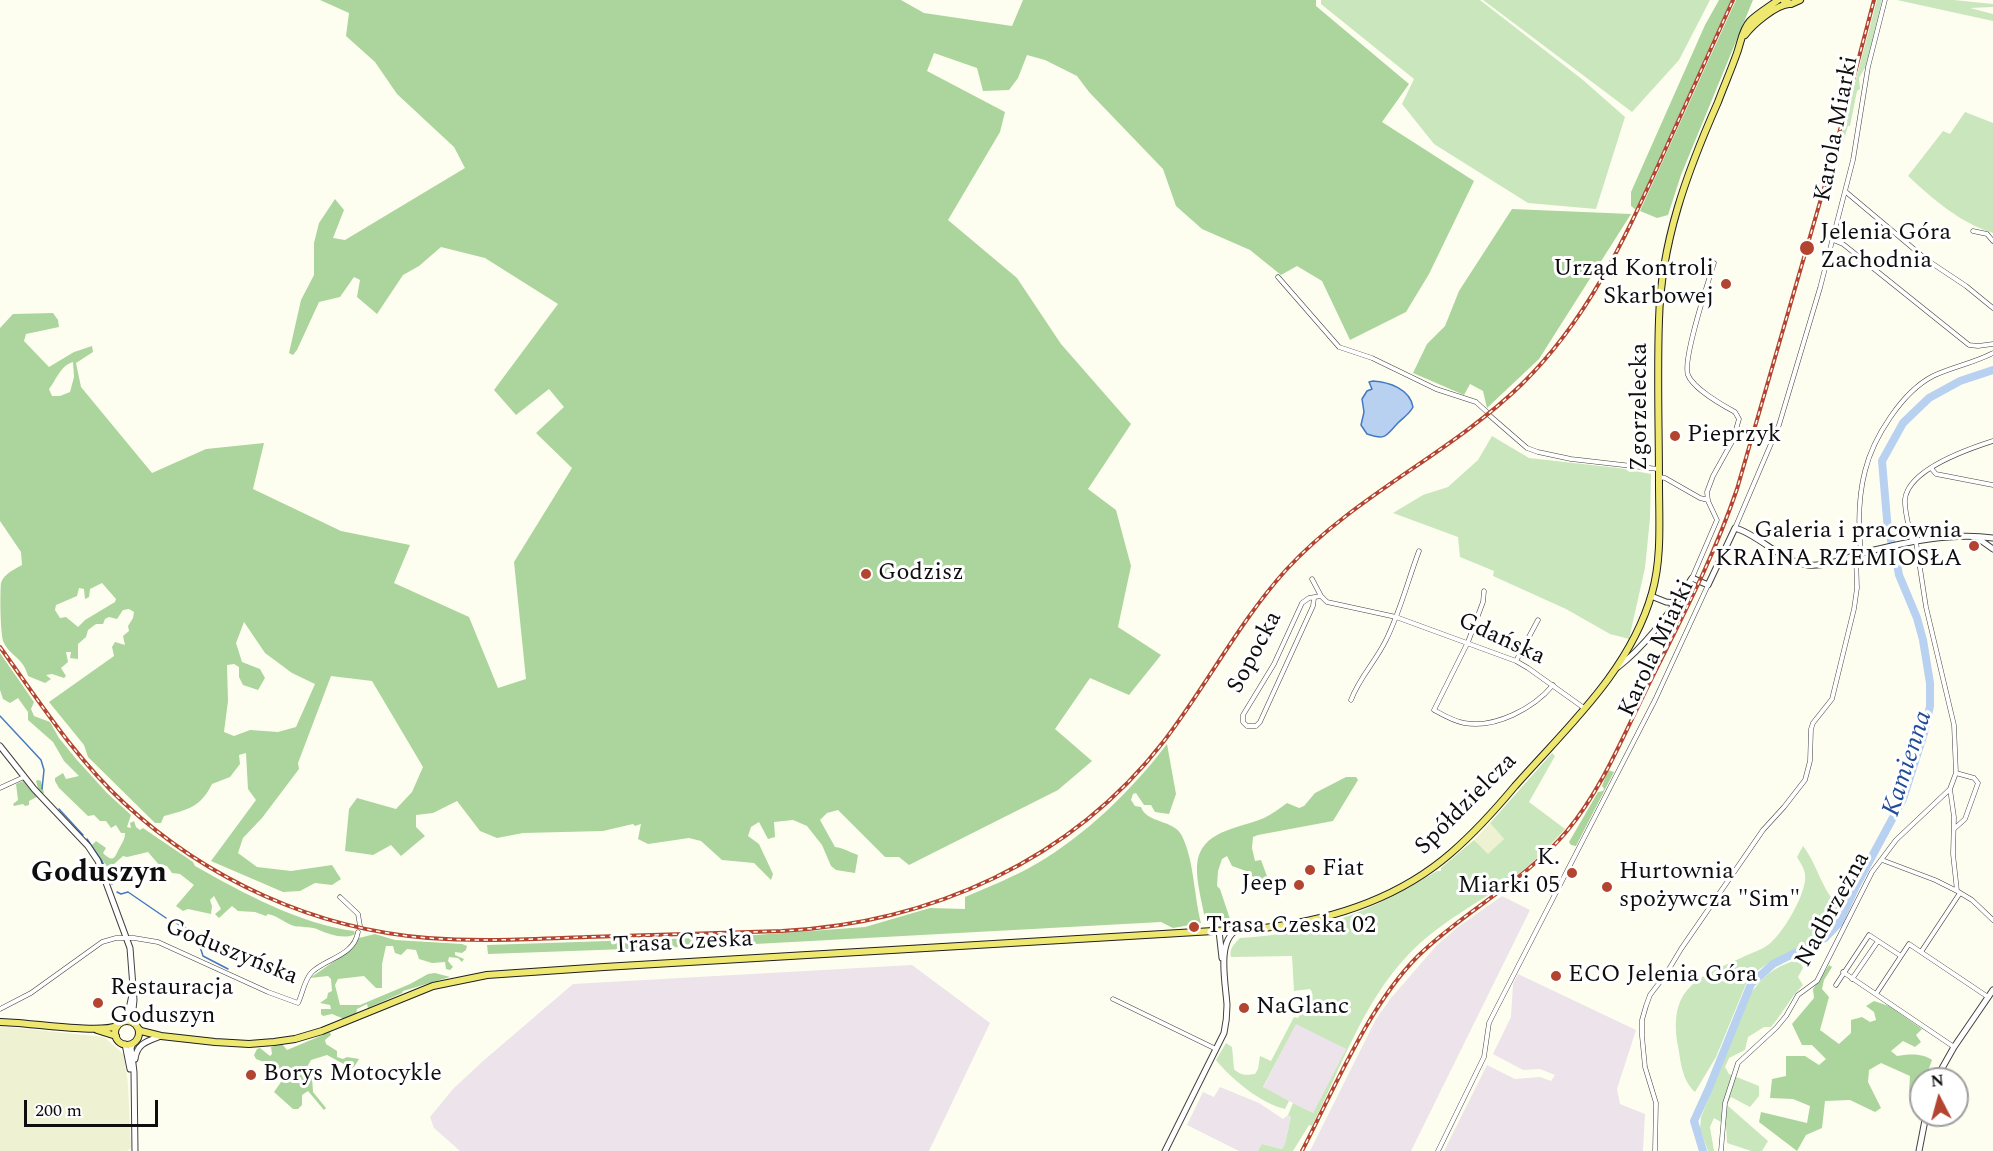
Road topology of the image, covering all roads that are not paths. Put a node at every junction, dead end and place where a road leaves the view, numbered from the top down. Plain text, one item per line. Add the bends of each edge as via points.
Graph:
1 (1778, 0) edge
2 (1800, 0) edge
3 (1885, 0) edge
4 (1786, 2) edge
5 (1741, 44) junction
6 (1846, 192) junction
7 (1973, 231) dead end
8 (1833, 240) junction
9 (1993, 241) edge
10 (1714, 263) dead end
11 (1278, 277) dead end
12 (1993, 308) edge
13 (1993, 344) edge
14 (1993, 353) edge
15 (1993, 441) edge
16 (1931, 468) junction
17 (1659, 469) junction
18 (1659, 477) junction
19 (1993, 485) edge
20 (1708, 501) junction
21 (1735, 528) junction
22 (1975, 536) junction
23 (1993, 538) edge
24 (1912, 543) junction
25 (1993, 549) edge
26 (1419, 551) dead end
27 (1858, 555) junction
28 (1692, 578) junction
29 (1312, 579) dead end
30 (1708, 585) junction
31 (1484, 591) dead end
32 (1321, 596) junction
33 (1651, 596) junction
34 (1314, 598) junction
35 (1675, 603) junction
36 (1396, 617) junction
37 (1538, 620) dead end
38 (1468, 642) junction
39 (1516, 662) junction
40 (1618, 667) junction
41 (1553, 685) junction
42 (1351, 700) dead end
43 (1584, 708) junction
44 (0, 746) edge
45 (1956, 773) junction
46 (24, 777) junction
47 (0, 788) edge
48 (1950, 789) junction
49 (1954, 829) junction
50 (1882, 860) junction
51 (1958, 892) junction
52 (340, 897) dead end
53 (1993, 920) edge
54 (360, 926) dead end
55 (1237, 930) junction
56 (1219, 931) junction
57 (358, 932) dead end
58 (127, 938) junction
59 (1878, 941) junction
60 (1225, 947) junction
61 (1922, 952) junction
62 (1901, 956) junction
63 (1224, 962) junction
64 (1843, 972) junction
65 (1852, 979) junction
66 (1836, 985) dead end
67 (1993, 990) edge
68 (133, 991) junction
69 (1876, 994) junction
70 (1988, 997) junction
71 (1113, 999) dead end
72 (0, 1009) edge
73 (124, 1021) junction
74 (0, 1022) edge
75 (117, 1026) junction
76 (136, 1026) junction
77 (93, 1029) junction
78 (116, 1036) junction
79 (161, 1036) junction
80 (135, 1041) junction
81 (125, 1044) junction
82 (1954, 1047) junction
83 (1217, 1050) junction
84 (1943, 1067) edge
85 (134, 1072) junction
86 (134, 1089) junction
87 (1924, 1127) edge
88 (135, 1151) edge
89 (1165, 1151) edge
90 (1438, 1151) edge
91 (1655, 1151) edge
92 (1721, 1151) edge
93 (1919, 1151) edge

1 - 5 main road, Zgorzelecka via 1750,21
2 - 4 main road, Zgorzelecka via 1794,4
3 - 6 street, Karola Miarki via 1868,67
4 - 5 main road, Zgorzelecka via 1753,26
5 - 17 main road, Zgorzelecka via 1688,174 1666,254 1659,312
6 - 8 street, Karola Miarki
6 - 12 street via 1927,260
7 - 9 street via 1987,234
8 - 13 street via 1969,345
8 - 21 street, Karola Miarki via 1779,425
10 - 20 street via 1688,354 1687,372 1691,382 1735,412 1739,419 1733,440 1713,476
11 - 17 street via 1339,347 1476,402 1527,448 1571,459
14 - 27 street via 1919,385 1890,417 1864,472
15 - 16 street, Nadbrzeżna via 1959,452
16 - 19 street via 1936,474
16 - 24 street, Nadbrzeżna via 1906,496
17 - 18 main road, Zgorzelecka
18 - 20 street
18 - 33 main road, Zgorzelecka via 1659,545
20 - 28 street via 1717,520
21 - 27 street via 1805,565
21 - 30 street, Karola Miarki
22 - 23 street
22 - 24 street
22 - 25 street
24 - 27 street
24 - 45 street, Nadbrzeżna via 1954,725
26 - 36 street
27 - 91 street via 1855,602 1832,699 1813,723 1804,780 1763,830 1646,1006 1642,1036 1645,1067 1656,1103
28 - 30 street
28 - 35 street
29 - 32 street
30 - 90 street, Karola Miarki via 1655,700 1489,1023 1484,1057
31 - 38 street
32 - 34 street, Sopocka
32 - 36 street, Gdańska via 1336,605
33 - 35 street
33 - 40 main road, Zgorzelecka
34 - 34 street, Sopocka via 1260,722 1247,726 1242,717 1274,664 1302,603
35 - 40 street
36 - 38 street, Gdańska
36 - 42 street
37 - 39 street
38 - 39 street, Gdańska
38 - 41 street via 1434,710 1463,723 1498,720 1518,712
39 - 41 street, Gdańska
40 - 43 main road, Spółdzielcza
41 - 43 street, Gdańska
43 - 55 main road, Spółdzielcza via 1465,840 1414,880 1385,896 1327,917
44 - 46 street, Goduszyńska
45 - 48 street, Nadbrzeżna
45 - 49 street via 1978,783 1965,819
46 - 47 street
46 - 58 street, Goduszyńska via 92,850
48 - 49 street
48 - 50 street, Nadbrzeżna via 1896,840
49 - 51 street
50 - 51 street
50 - 92 street, Nadbrzeżna via 1817,981 1797,995 1776,1028 1738,1063 1725,1103
51 - 53 street
51 - 61 street
52 - 54 street via 358,914
55 - 56 main road, Spółdzielcza
55 - 60 street via 1229,935
56 - 60 street
56 - 63 street
56 - 79 main road, Trasa Czeska via 488,975 426,988 295,1039 240,1044
57 - 58 street, Goduszyńska via 344,953 310,975 298,1003 158,942
58 - 68 street, Goduszyńska
58 - 72 street, Goduszyńska via 102,942 31,993
59 - 62 street
59 - 64 street via 1869,934
59 - 65 street
60 - 63 street
61 - 62 street via 1909,944
61 - 70 street
62 - 69 street
63 - 83 street via 1227,1018
64 - 65 street
64 - 66 street
65 - 69 street
67 - 70 street
68 - 73 street, Goduszyńska
68 - 76 street, Goduszyńska via 132,1019
69 - 82 street
70 - 82 street
71 - 83 street
73 - 75 main road
73 - 76 main road
74 - 77 main road
75 - 77 main road
75 - 78 main road
76 - 79 main road, Trasa Czeska
76 - 80 main road
77 - 78 main road
78 - 81 main road
79 - 80 main road, Trasa Czeska
79 - 85 street via 138,1048
80 - 81 main road
80 - 85 street
81 - 86 street
82 - 84 street
83 - 89 street
85 - 86 street
86 - 88 street
87 - 93 street

